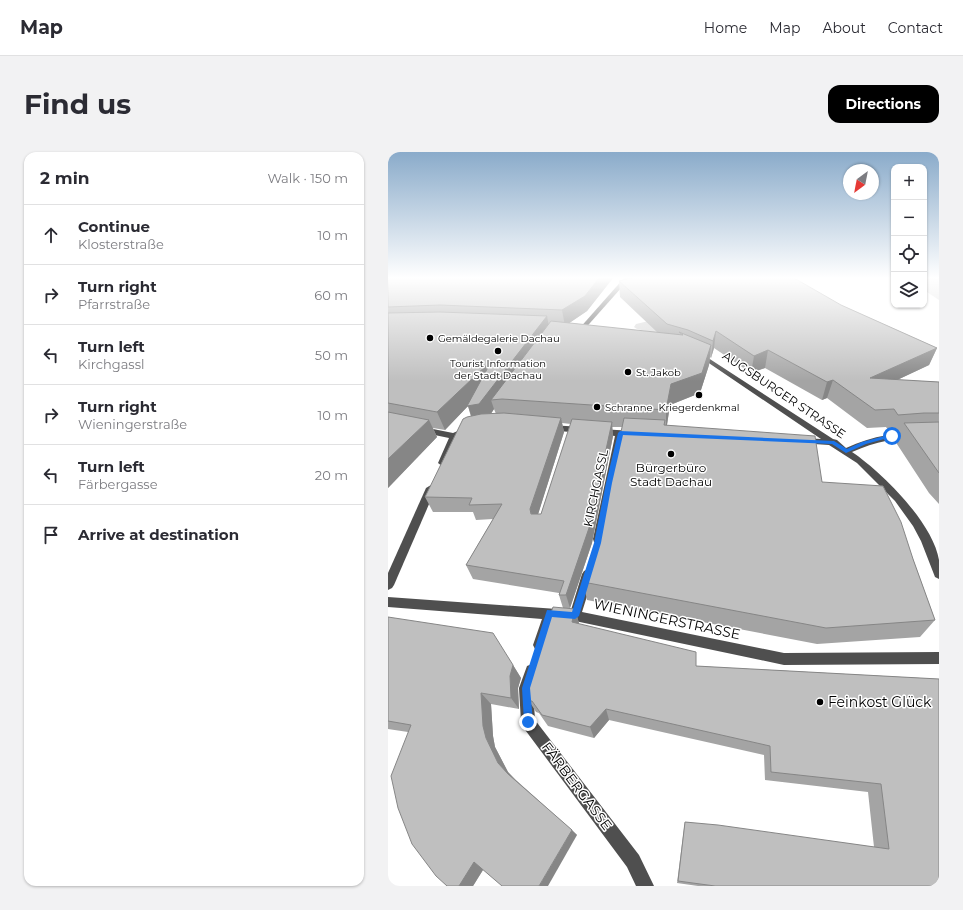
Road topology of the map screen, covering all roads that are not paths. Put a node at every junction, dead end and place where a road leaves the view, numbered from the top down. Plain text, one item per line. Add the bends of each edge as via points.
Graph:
1 (599, 312) edge
2 (572, 330) edge
3 (688, 350) edge
4 (478, 427) edge
5 (540, 427) edge
6 (418, 429) edge
7 (620, 433) junction
8 (643, 434) edge
9 (939, 435) edge
10 (454, 436) junction
11 (791, 441) edge
12 (834, 442) junction
13 (846, 451) junction
14 (595, 550) edge
15 (591, 565) edge
16 (939, 574) edge
17 (388, 585) edge
18 (388, 602) edge
19 (550, 613) junction
20 (575, 616) junction
21 (939, 658) edge
22 (645, 886) edge

1 - 2 street via 583,331
3 - 12 street, AUGSBURGER STRASSE via 707,358
4 - 10 street
5 - 7 street via 570,433
6 - 10 street
7 - 8 street
7 - 14 street, KIRCHGASSL
9 - 13 street via 892,436 864,443
10 - 17 street
11 - 12 street
12 - 13 street, AUGSBURGER STRASSE
13 - 16 street, AUGSBURGER STRASSE via 873,472 917,522
15 - 20 street
18 - 19 street, WIENINGERSTRASSE
19 - 20 street, WIENINGERSTRASSE
19 - 22 street, FÄRBERGASSE via 526,688 528,722 633,861
20 - 21 street, WIENINGERSTRASSE via 784,659

